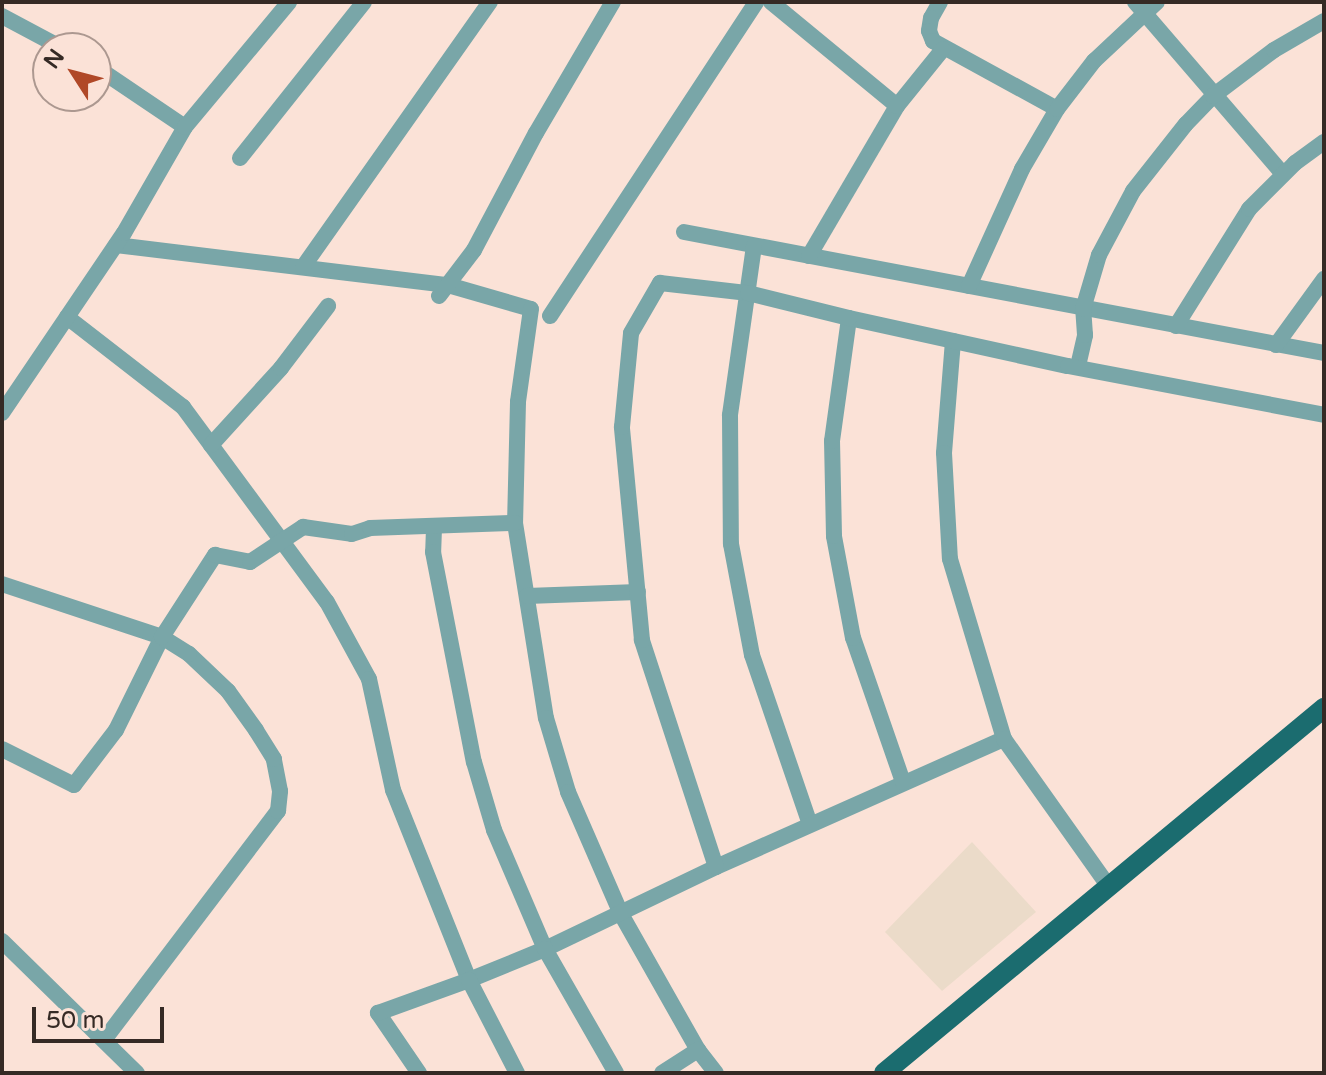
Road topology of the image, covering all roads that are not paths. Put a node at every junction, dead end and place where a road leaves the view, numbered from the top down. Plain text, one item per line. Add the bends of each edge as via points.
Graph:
1 (289, 2) edge
2 (364, 2) edge
3 (490, 2) edge
4 (613, 2) edge
5 (756, 2) edge
6 (771, 2) edge
7 (940, 2) edge
8 (1146, 6) edge
9 (2, 16) edge
10 (1324, 21) edge
11 (32, 32) edge
12 (943, 49) junction
13 (112, 78) edge
14 (1213, 96) junction
15 (897, 106) junction
16 (1057, 109) junction
17 (185, 127) junction
18 (1324, 142) edge
19 (240, 158) dead end
20 (1283, 174) junction
21 (684, 232) dead end
22 (116, 245) junction
23 (754, 246) junction
24 (809, 256) junction
25 (303, 267) junction
26 (1324, 279) edge
27 (969, 286) junction
28 (444, 290) junction
29 (748, 293) junction
30 (328, 306) dead end
31 (1083, 309) junction
32 (550, 316) dead end
33 (67, 317) junction
34 (849, 318) junction
35 (1176, 326) junction
36 (953, 341) junction
37 (1276, 345) junction
38 (1324, 353) edge
39 (1078, 366) junction
40 (2, 413) edge
41 (1324, 415) edge
42 (211, 445) junction
43 (515, 523) junction
44 (434, 528) junction
45 (282, 540) junction
46 (2, 584) edge
47 (638, 592) junction
48 (527, 596) junction
49 (162, 637) junction
50 (1324, 708) edge
51 (1004, 739) junction
52 (2, 749) edge
53 (903, 782) junction
54 (810, 824) junction
55 (716, 867) junction
56 (1109, 887) junction
57 (621, 914) junction
58 (2, 941) edge
59 (545, 949) junction
60 (469, 980) junction
61 (104, 1040) junction
62 (698, 1050) junction
63 (137, 1073) edge
64 (419, 1073) edge
65 (517, 1073) edge
66 (616, 1073) edge
67 (662, 1073) edge
68 (716, 1073) edge
69 (884, 1073) edge

1 - 17 street
2 - 19 street
3 - 25 street
4 - 28 street via 474,250
5 - 32 street
6 - 15 street
7 - 12 street via 929,31
8 - 14 street
8 - 16 street
9 - 11 street
10 - 14 street
12 - 15 street
12 - 16 street
13 - 17 street
14 - 20 street
14 - 31 street via 1133,191 1099,255
15 - 24 street
16 - 27 street via 1022,169
17 - 22 street
18 - 20 street
20 - 35 street via 1229,238
21 - 23 street
22 - 25 street
22 - 33 street
23 - 24 street
23 - 29 street
24 - 27 street
25 - 28 street
26 - 37 street
27 - 31 street
28 - 43 street via 531,309 518,402
29 - 34 street
29 - 47 street via 660,283 631,333 622,427
29 - 54 street via 730,415 731,544 752,655
30 - 42 street
31 - 35 street
31 - 39 street via 1085,335
33 - 40 street
33 - 42 street via 183,407
34 - 36 street
34 - 53 street via 832,441 834,536 853,638
35 - 37 street
36 - 39 street
36 - 51 street via 944,453 950,559
37 - 38 street
39 - 41 street
42 - 45 street
43 - 44 street
43 - 48 street
44 - 45 street via 370,528 352,534 303,527
44 - 59 street via 433,552 474,762 494,830
45 - 49 street via 250,562 215,555
45 - 60 street via 327,602 369,679 393,790
46 - 49 street
47 - 48 street
47 - 55 street via 642,640
48 - 57 street via 546,718 564,777
49 - 52 street via 116,730 74,785
49 - 61 street via 228,691 256,730 274,759 278,811
50 - 56 main road
51 - 53 street
51 - 56 street
53 - 54 street
54 - 55 street
55 - 57 street
56 - 69 main road
57 - 59 street
57 - 62 street
58 - 61 street
59 - 60 street
59 - 66 street
60 - 64 street via 378,1013
60 - 65 street
61 - 63 street
62 - 67 street
62 - 68 street

